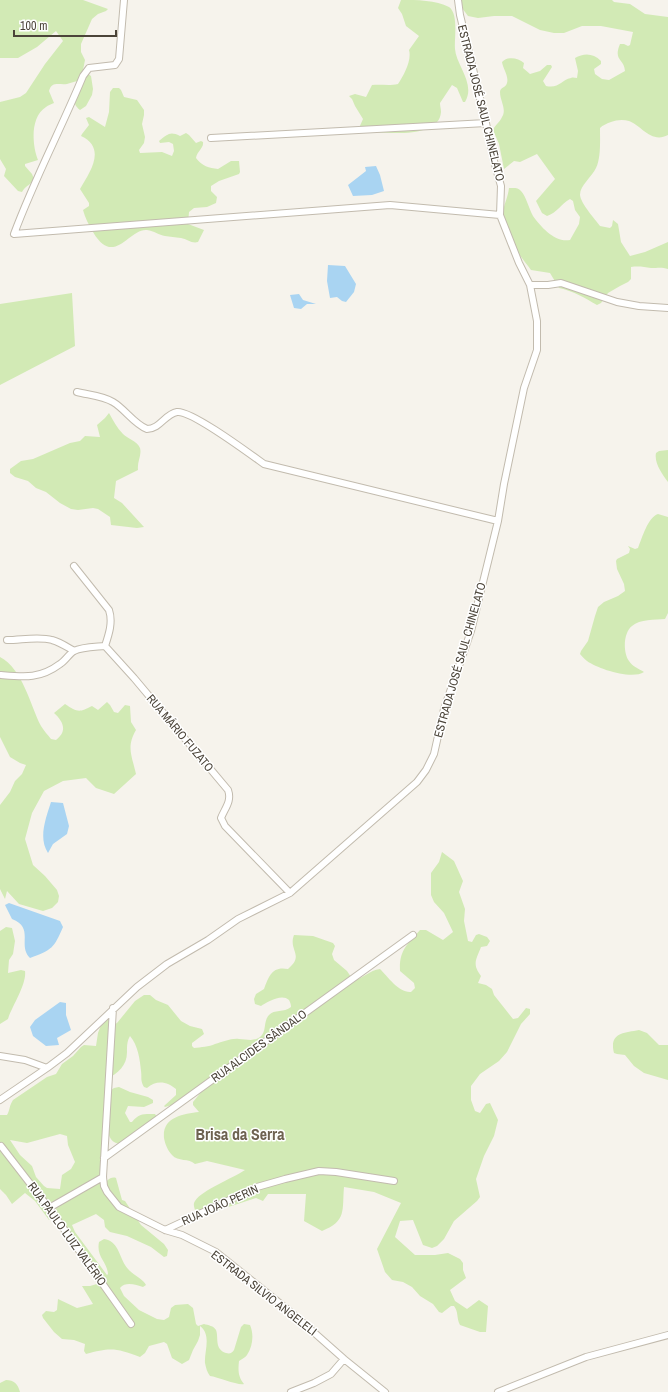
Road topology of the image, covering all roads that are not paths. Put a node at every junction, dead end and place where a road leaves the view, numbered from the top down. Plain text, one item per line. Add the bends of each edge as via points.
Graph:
1 (124, 0) edge
2 (458, 0) edge
3 (486, 123) junction
4 (211, 138) dead end
5 (500, 215) junction
6 (530, 285) junction
7 (668, 308) edge
8 (77, 392) dead end
9 (498, 521) junction
10 (74, 566) dead end
11 (7, 640) dead end
12 (105, 646) junction
13 (74, 651) junction
14 (1, 675) edge
15 (290, 893) junction
16 (413, 935) dead end
17 (113, 1008) junction
18 (0, 1056) edge
19 (47, 1068) junction
20 (0, 1100) edge
21 (1, 1146) edge
22 (104, 1158) junction
23 (103, 1177) junction
24 (394, 1182) dead end
25 (49, 1208) junction
26 (164, 1230) junction
27 (131, 1324) dead end
28 (668, 1335) edge
29 (344, 1359) junction
30 (291, 1392) edge
31 (385, 1392) edge
32 (498, 1392) edge

1 - 5 street via 119,59 115,65 90,68 83,76 14,234 390,205
2 - 3 street, ESTRADA JOSÉ SAUL CHINELATO
3 - 4 street
3 - 5 street, ESTRADA JOSÉ SAUL CHINELATO via 501,186
5 - 6 street, ESTRADA JOSÉ SAUL CHINELATO
6 - 7 street via 561,283 617,302
6 - 9 street, ESTRADA JOSÉ SAUL CHINELATO via 537,321 537,350 524,388
8 - 9 street via 114,403 148,429 181,412 264,464
9 - 15 street, ESTRADA JOSÉ SAUL CHINELATO via 471,631 444,709 434,754 426,770 417,782
10 - 12 street via 109,610 111,623
11 - 13 street via 51,639
12 - 13 street
12 - 15 street, RUA MÁRIO FUZATO via 228,790 229,802 222,818 225,826
13 - 14 street via 58,666 34,676
15 - 17 street, ESTRADA JOSÉ SAUL CHINELATO via 238,918 208,940 167,964
16 - 22 street, RUA ALCIDES SÂNDALO
17 - 19 street, ESTRADA JOSÉ SAUL CHINELATO via 67,1053
17 - 22 street, ESTRADA SILVIO ANGELELI
18 - 19 street via 25,1060
19 - 20 street, ESTRADA JOSÉ SAUL CHINELATO
21 - 25 street, RUA PAULO LUIZ VALÉRIO
22 - 23 street, ESTRADA SILVIO ANGELELI
23 - 25 street
23 - 26 street, ESTRADA SILVIO ANGELELI via 107,1192 119,1207
24 - 26 street, RUA JOÃO PERIN via 319,1171 258,1187
25 - 27 street, RUA PAULO LUIZ VALÉRIO
26 - 29 street, ESTRADA SILVIO ANGELELI via 182,1235 221,1256
28 - 32 street via 586,1357
29 - 30 street via 332,1374
29 - 31 street, ESTRADA SILVIO ANGELELI

